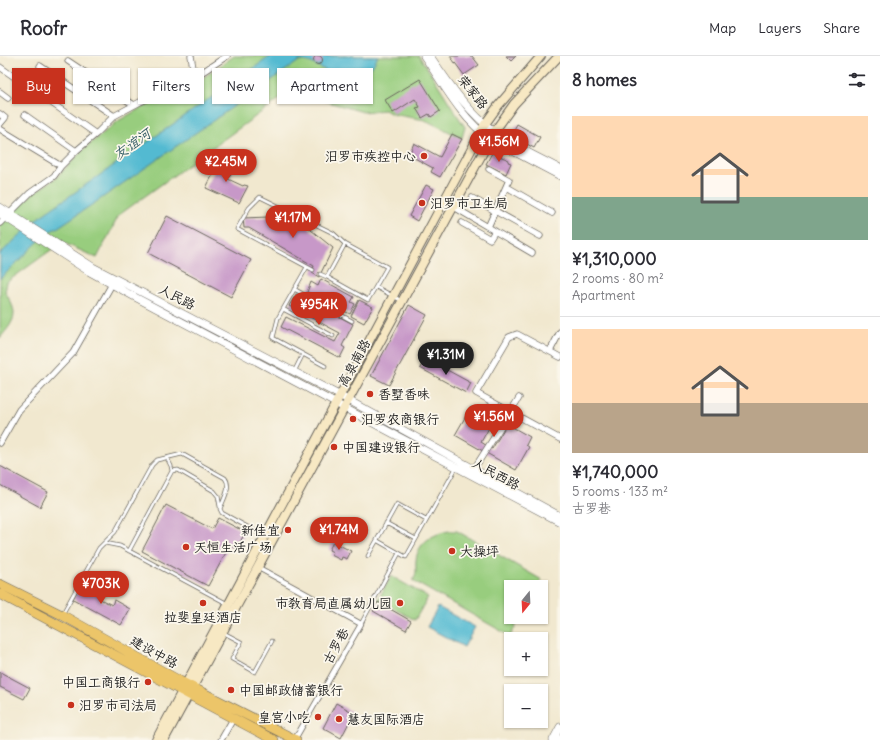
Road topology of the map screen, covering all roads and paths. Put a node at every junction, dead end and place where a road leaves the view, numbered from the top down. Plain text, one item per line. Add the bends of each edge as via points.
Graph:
1 (191, 56) edge
2 (227, 56) edge
3 (424, 56) edge
4 (541, 56) edge
5 (559, 56) edge
6 (68, 61) dead end
7 (432, 61) edge
8 (40, 66) dead end
9 (0, 67) edge
10 (193, 68) edge
11 (204, 72) edge
12 (0, 92) edge
13 (8, 98) dead end
14 (138, 103) edge
15 (134, 105) junction
16 (0, 114) edge
17 (25, 116) dead end
18 (114, 116) junction
19 (0, 124) edge
20 (484, 124) junction
21 (0, 129) edge
22 (481, 132) junction
23 (96, 134) junction
24 (492, 135) junction
25 (76, 151) junction
26 (61, 166) junction
27 (489, 169) dead end
28 (560, 169) edge
29 (560, 176) edge
30 (507, 187) junction
31 (472, 198) dead end
32 (0, 206) edge
33 (454, 207) junction
34 (496, 211) junction
35 (552, 213) dead end
36 (9, 217) edge
37 (0, 223) edge
38 (462, 223) dead end
39 (488, 227) junction
40 (495, 231) junction
41 (540, 236) dead end
42 (51, 244) junction
43 (345, 244) junction
44 (532, 253) dead end
45 (307, 267) junction
46 (313, 270) dead end
47 (320, 274) dead end
48 (327, 278) junction
49 (112, 284) junction
50 (376, 286) junction
51 (294, 289) junction
52 (393, 296) junction
53 (402, 301) junction
54 (283, 309) junction
55 (352, 320) dead end
56 (560, 332) edge
57 (333, 336) dead end
58 (550, 351) junction
59 (303, 354) junction
60 (560, 357) edge
61 (325, 366) dead end
62 (294, 372) junction
63 (519, 398) dead end
64 (337, 399) junction
65 (346, 403) junction
66 (509, 412) junction
67 (560, 440) edge
68 (0, 443) edge
69 (169, 459) junction
70 (458, 464) junction
71 (171, 466) junction
72 (474, 469) junction
73 (178, 470) junction
74 (172, 471) junction
75 (220, 509) junction
76 (560, 516) edge
77 (426, 520) junction
78 (386, 522) junction
79 (560, 522) edge
80 (115, 532) junction
81 (264, 536) junction
82 (416, 539) junction
83 (378, 540) junction
84 (103, 543) junction
85 (120, 546) junction
86 (129, 551) junction
87 (399, 553) junction
88 (368, 556) dead end
89 (257, 567) junction
90 (0, 584) edge
91 (0, 594) edge
92 (228, 604) junction
93 (62, 615) junction
94 (361, 624) junction
95 (222, 632) junction
96 (272, 641) dead end
97 (188, 689) junction
98 (233, 719) junction
99 (560, 727) edge
100 (156, 740) edge
101 (164, 740) edge
102 (221, 740) edge
103 (274, 740) edge
104 (295, 740) edge
105 (553, 740) edge

1 - 10 street
2 - 11 street
3 - 7 street, 荣家路
4 - 20 main road, 高泉南路
5 - 24 main road, 高泉南路 via 514,104
6 - 15 street
7 - 20 street, 荣家路 via 469,109
7 - 22 street, 荣家路 via 464,116
8 - 18 street
9 - 23 street
12 - 13 street
14 - 15 street
15 - 18 street
16 - 19 street via 5,118
17 - 25 street
18 - 23 street
20 - 22 main road, 高泉南路
20 - 24 street, 荣家路
21 - 26 street
22 - 24 street, 荣家路
22 - 52 main road, 高泉南路
23 - 25 street
24 - 28 street, 荣家路
24 - 29 street, 荣家路
24 - 33 main road, 高泉南路
25 - 26 street
26 - 36 street via 54,176 30,193
27 - 30 street via 509,180
30 - 34 street
30 - 35 street
31 - 34 street
32 - 36 street, 人民路
33 - 39 street
33 - 53 main road, 高泉南路
34 - 39 street
34 - 41 street
36 - 37 street
36 - 42 street, 人民路
38 - 40 street via 490,239
39 - 40 street
40 - 44 street
42 - 49 street, 人民路 via 88,271
42 - 62 street, 人民路
43 - 45 lane via 333,233 260,197 249,208 237,229
43 - 48 lane
43 - 50 lane via 386,267
45 - 46 lane
45 - 51 lane
47 - 48 lane
48 - 50 lane via 368,300
49 - 64 street, 人民路
49 - 68 street via 73,353 19,410
50 - 52 lane
51 - 54 lane
51 - 55 lane
52 - 53 lane
52 - 64 main road, 高泉南路
53 - 65 main road, 高泉南路
54 - 57 lane
54 - 59 lane via 273,338
56 - 58 street
58 - 60 street
58 - 66 street via 517,334 509,337 476,393
59 - 61 lane
59 - 62 lane
62 - 64 street, 人民路
63 - 66 street
64 - 65 street, 人民路
64 - 81 main road, 高泉南路
65 - 70 street, 人民西路
65 - 89 main road, 高泉南路
66 - 67 street
66 - 72 street
69 - 71 lane
69 - 75 lane via 176,454 182,454 225,478 228,484
69 - 80 lane via 154,462
70 - 72 street, 人民西路
70 - 77 lane
70 - 79 street, 人民西路
71 - 73 lane
71 - 74 lane
72 - 76 street, 人民西路
73 - 74 lane
73 - 75 lane via 214,491 218,496
74 - 86 lane
75 - 81 lane via 224,515
77 - 78 lane via 396,504
77 - 82 lane
78 - 82 lane
78 - 83 lane
80 - 84 lane
80 - 85 lane via 114,540
81 - 92 main road, 高泉南路
82 - 87 lane via 406,557
83 - 87 lane
83 - 88 lane
84 - 85 lane
84 - 93 lane
85 - 86 lane
86 - 92 lane
87 - 94 lane
89 - 94 street, 古罗巷
89 - 95 main road, 高泉南路
90 - 93 main road, 建设中路
91 - 97 main road, 建设中路
92 - 97 main road, 高泉南路
93 - 97 main road, 建设中路
94 - 104 street, 古罗巷
95 - 96 lane via 241,642 232,659 255,672
95 - 97 main road, 高泉南路
97 - 98 main road, 建设中路
97 - 100 main road
97 - 101 main road
97 - 104 main road, 建设中路
98 - 102 street
98 - 103 main road, 建设中路
99 - 105 street

